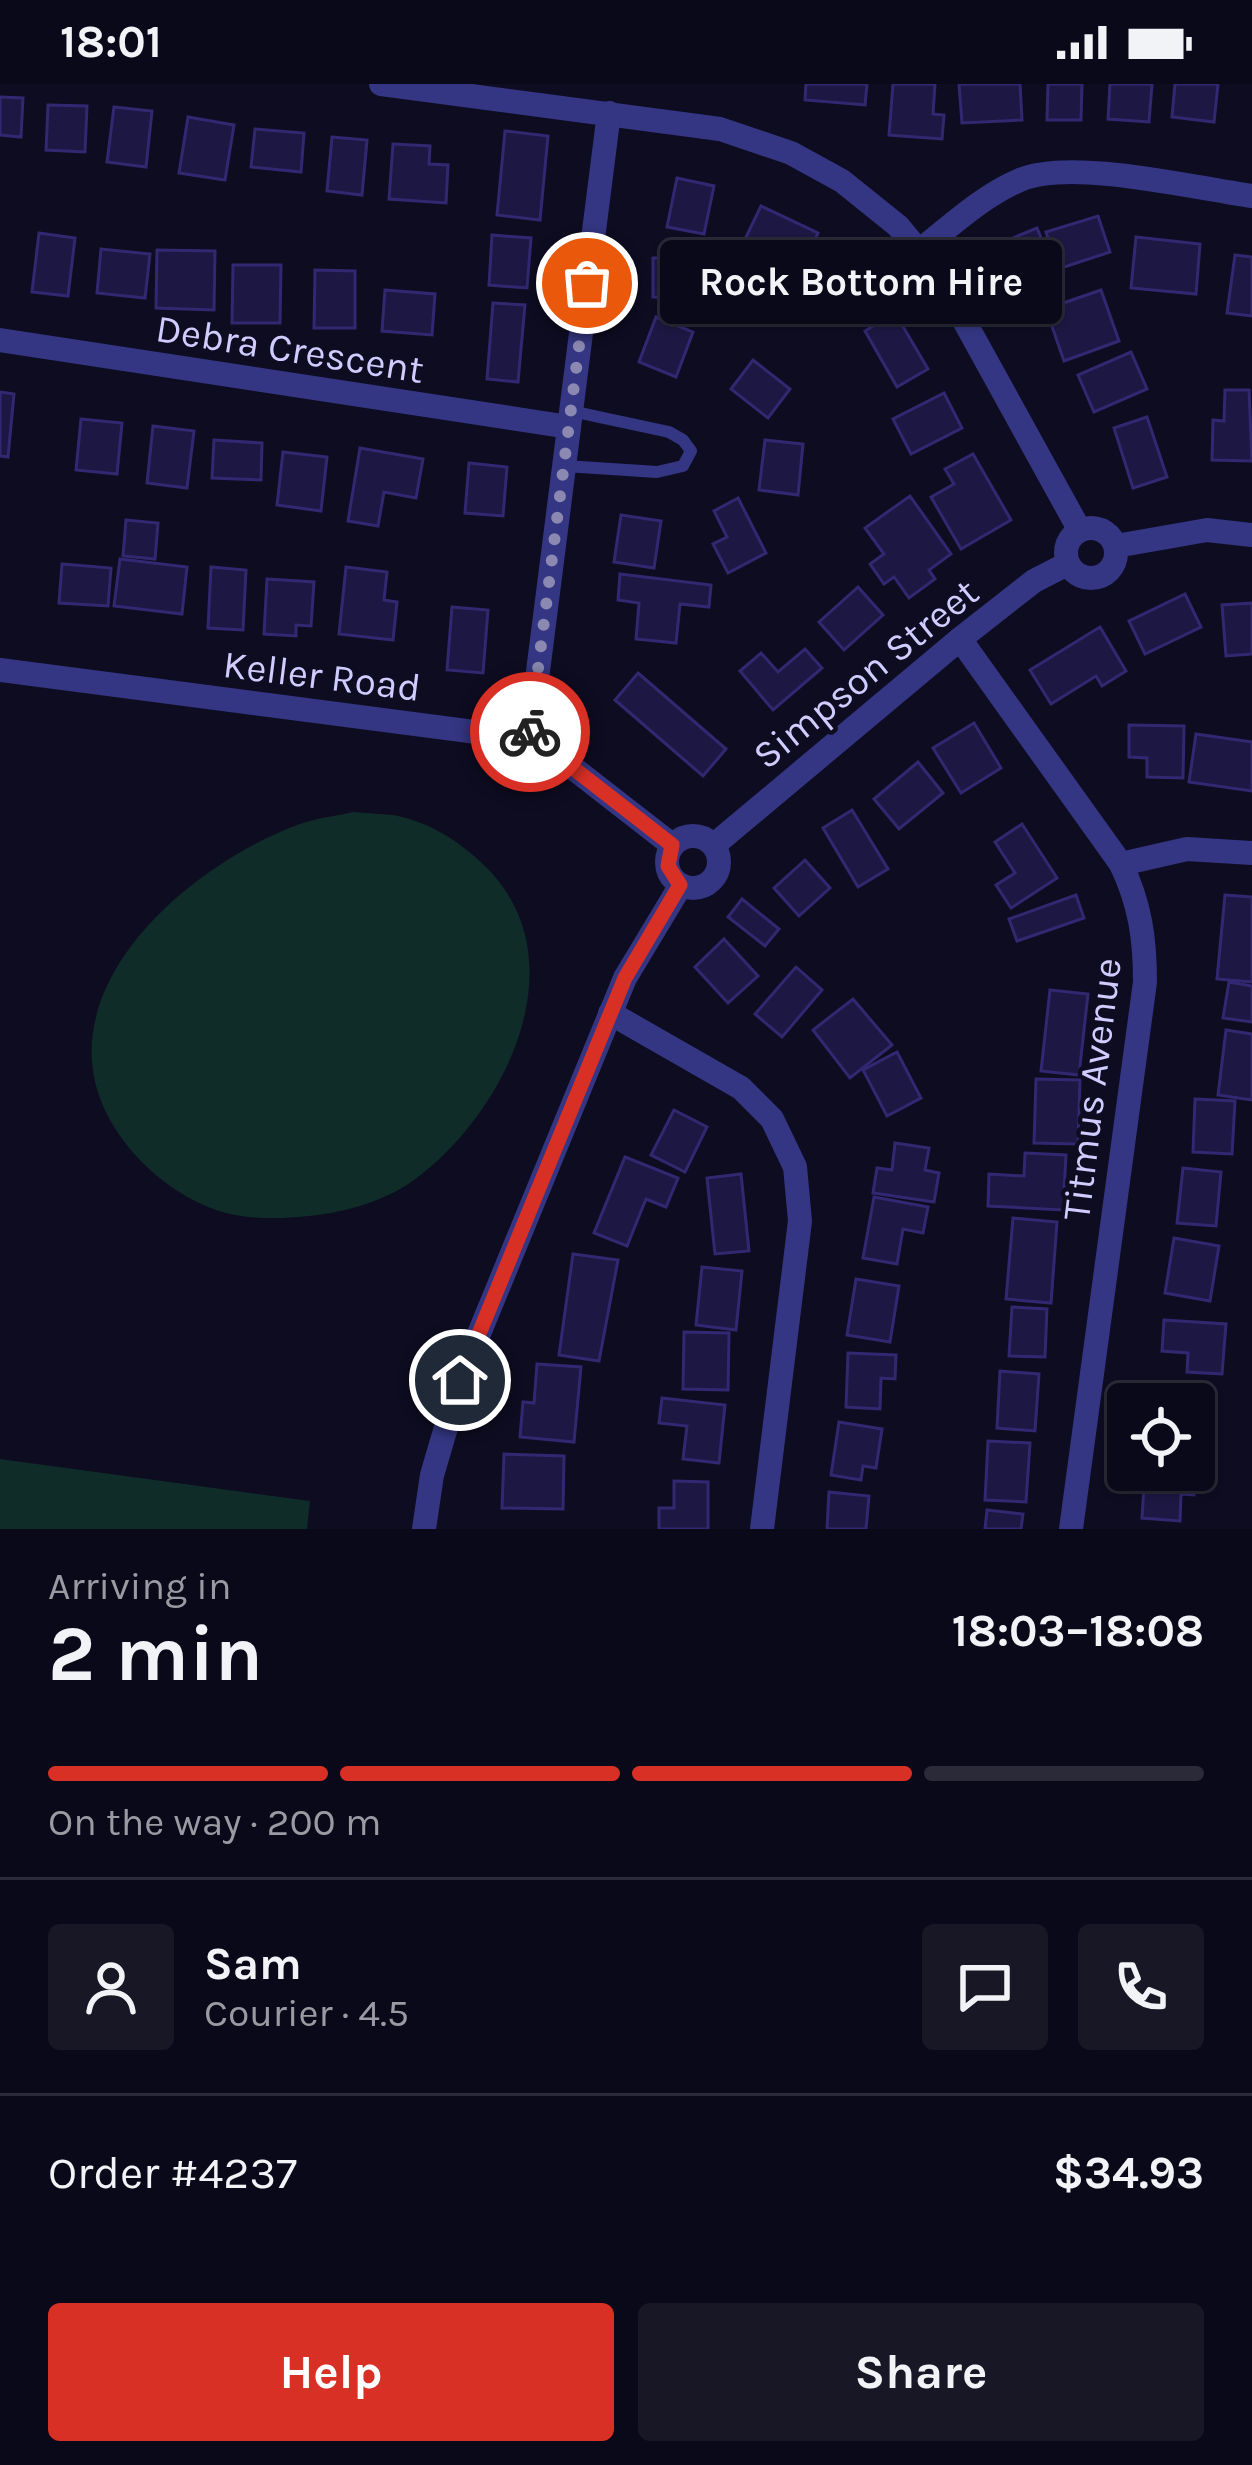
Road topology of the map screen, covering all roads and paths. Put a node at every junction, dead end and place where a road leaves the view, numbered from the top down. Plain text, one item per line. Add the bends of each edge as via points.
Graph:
1 (381, 84) edge
2 (609, 113) junction
3 (1252, 196) edge
4 (920, 250) junction
5 (0, 340) edge
6 (570, 419) junction
7 (564, 466) junction
8 (1079, 529) junction
9 (1252, 535) edge
10 (1116, 546) junction
11 (1067, 564) junction
12 (960, 639) junction
13 (0, 670) edge
14 (529, 742) junction
15 (672, 845) junction
16 (714, 845) junction
17 (1252, 853) edge
18 (1121, 864) junction
19 (680, 885) junction
20 (610, 1013) junction
21 (424, 1529) edge
22 (762, 1529) edge
23 (1071, 1529) edge

1 - 2 street
2 - 4 street via 720,129 791,153 870,202
2 - 6 street
3 - 4 street via 1036,174 984,200
4 - 8 street
5 - 6 street, Debra Crescent
6 - 7 street
6 - 7 lane, Debra Crescent via 669,433 692,451 683,466 657,472
7 - 14 street
8 - 10 street via 1098,528
8 - 11 street via 1066,545
9 - 10 street via 1207,530
10 - 11 street via 1104,575 1084,578
11 - 12 street, Simpson Street
12 - 16 street, Simpson Street
12 - 18 street, Titmus Avenue
13 - 14 street, Keller Road
14 - 15 street, Keller Road
15 - 16 street via 690,836
15 - 19 street via 668,866
16 - 19 street via 713,879
17 - 18 street via 1187,849
18 - 23 street, Titmus Avenue via 1142,916 1145,982
19 - 20 street
20 - 21 street via 460,1380
20 - 22 street via 741,1088 772,1119 795,1167 800,1221

